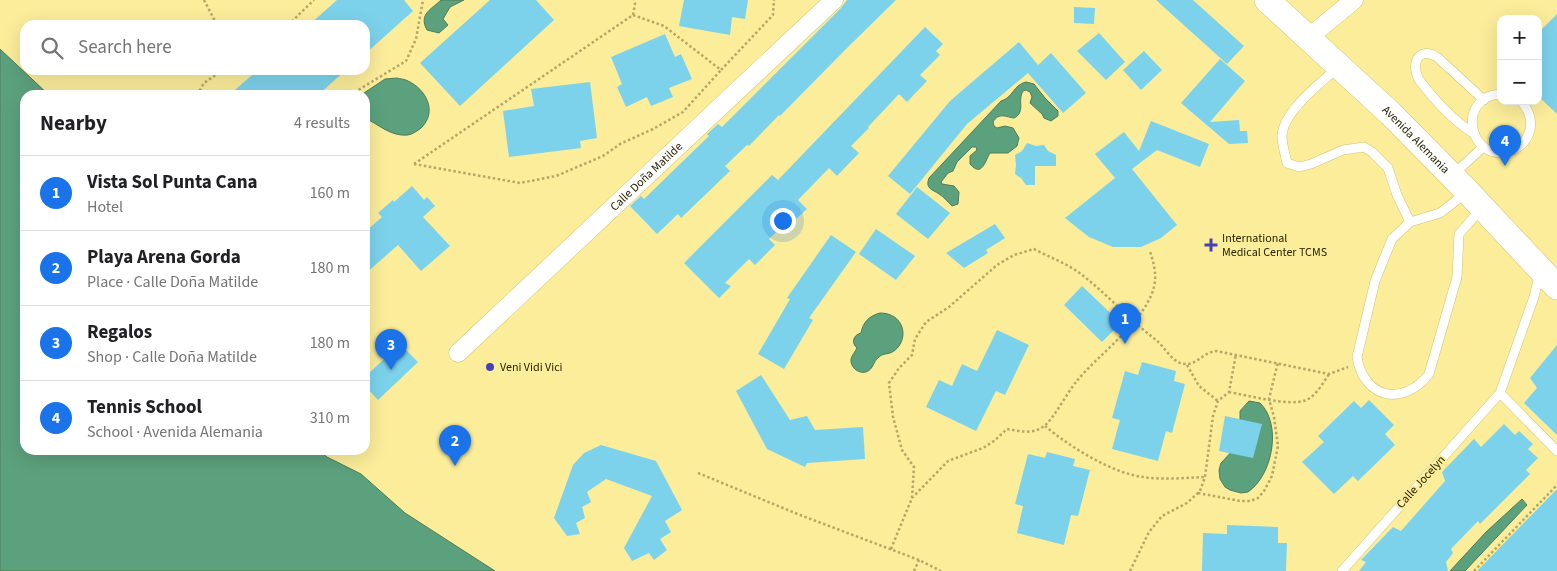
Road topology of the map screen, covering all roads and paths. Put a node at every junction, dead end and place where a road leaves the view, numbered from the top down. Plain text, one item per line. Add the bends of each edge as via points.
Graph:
1 (204, 0) edge
2 (314, 0) edge
3 (423, 0) edge
4 (634, 0) edge
5 (774, 0) edge
6 (834, 0) edge
7 (1267, 0) edge
8 (1354, 0) edge
9 (633, 15) junction
10 (214, 20) edge
11 (293, 20) edge
12 (1308, 38) junction
13 (1339, 66) junction
14 (721, 70) junction
15 (216, 75) edge
16 (200, 90) edge
17 (358, 90) edge
18 (1497, 94) edge
19 (1484, 100) junction
20 (1524, 105) edge
21 (1473, 133) junction
22 (1483, 147) junction
23 (1467, 192) junction
24 (1410, 222) junction
25 (1150, 251) dead end
26 (1540, 269) junction
27 (1557, 287) edge
28 (1134, 323) junction
29 (458, 352) dead end
30 (1236, 354) junction
31 (1278, 362) junction
32 (1358, 363) junction
33 (1187, 365) junction
34 (1329, 374) junction
35 (1228, 392) junction
36 (1500, 393) junction
37 (1269, 399) junction
38 (1218, 401) junction
39 (1045, 426) junction
40 (1557, 451) edge
41 (698, 473) dead end
42 (1205, 478) junction
43 (1557, 485) edge
44 (1198, 493) junction
45 (912, 498) junction
46 (891, 550) junction
47 (920, 560) junction
48 (914, 571) edge
49 (941, 571) edge
50 (1130, 571) edge
51 (1342, 571) edge
52 (1474, 571) edge

1 - 10 path
2 - 11 path
3 - 17 path via 416,39 406,61
4 - 9 path
5 - 14 path via 773,14
6 - 29 street, Calle Doña Matilde
7 - 12 street, Avenida Alemania
8 - 12 street
9 - 14 path via 664,26
9 - 14 path via 414,164 520,183 556,176 603,156 683,112
12 - 13 street, Avenida Alemania
13 - 23 street, Avenida Alemania
13 - 24 lane via 1287,119 1282,135 1287,162 1298,167 1343,150 1364,147 1388,168
15 - 16 path
18 - 19 lane
19 - 21 lane via 1472,116
19 - 21 lane via 1437,57 1430,53 1420,54 1415,65 1419,79 1448,113
20 - 22 lane via 1531,122 1522,144 1507,152
21 - 22 lane
22 - 23 lane
23 - 24 lane via 1440,213
23 - 26 street, Avenida Alemania
23 - 32 lane via 1459,234 1457,277 1428,374 1410,391 1386,393 1365,380
24 - 32 lane via 1392,239 1375,282 1359,344
25 - 28 path via 1155,281
26 - 27 street, Avenida Alemania
26 - 36 lane, Calle Jocelyn via 1534,297
28 - 33 path via 1177,361
28 - 39 path via 1087,369
28 - 45 path via 1080,273 1034,249 997,265 949,307 926,322 912,354 889,383 893,417 902,450 914,467
30 - 31 path
30 - 33 path via 1216,350
30 - 35 path
31 - 34 path
31 - 37 path
32 - 34 path
33 - 38 path via 1199,386
34 - 37 path via 1306,401
35 - 37 path
35 - 38 path
36 - 40 lane
36 - 51 lane, Calle Jocelyn
37 - 44 path via 1278,446 1272,476 1264,491 1250,501
38 - 42 path
39 - 42 path via 1061,440 1124,474 1144,478
39 - 45 path via 1026,432 1007,429 994,442 948,462
41 - 46 path
42 - 44 path
43 - 52 path
44 - 50 path via 1187,503 1162,516 1149,532
45 - 46 path
46 - 47 path
47 - 48 path
47 - 49 path

